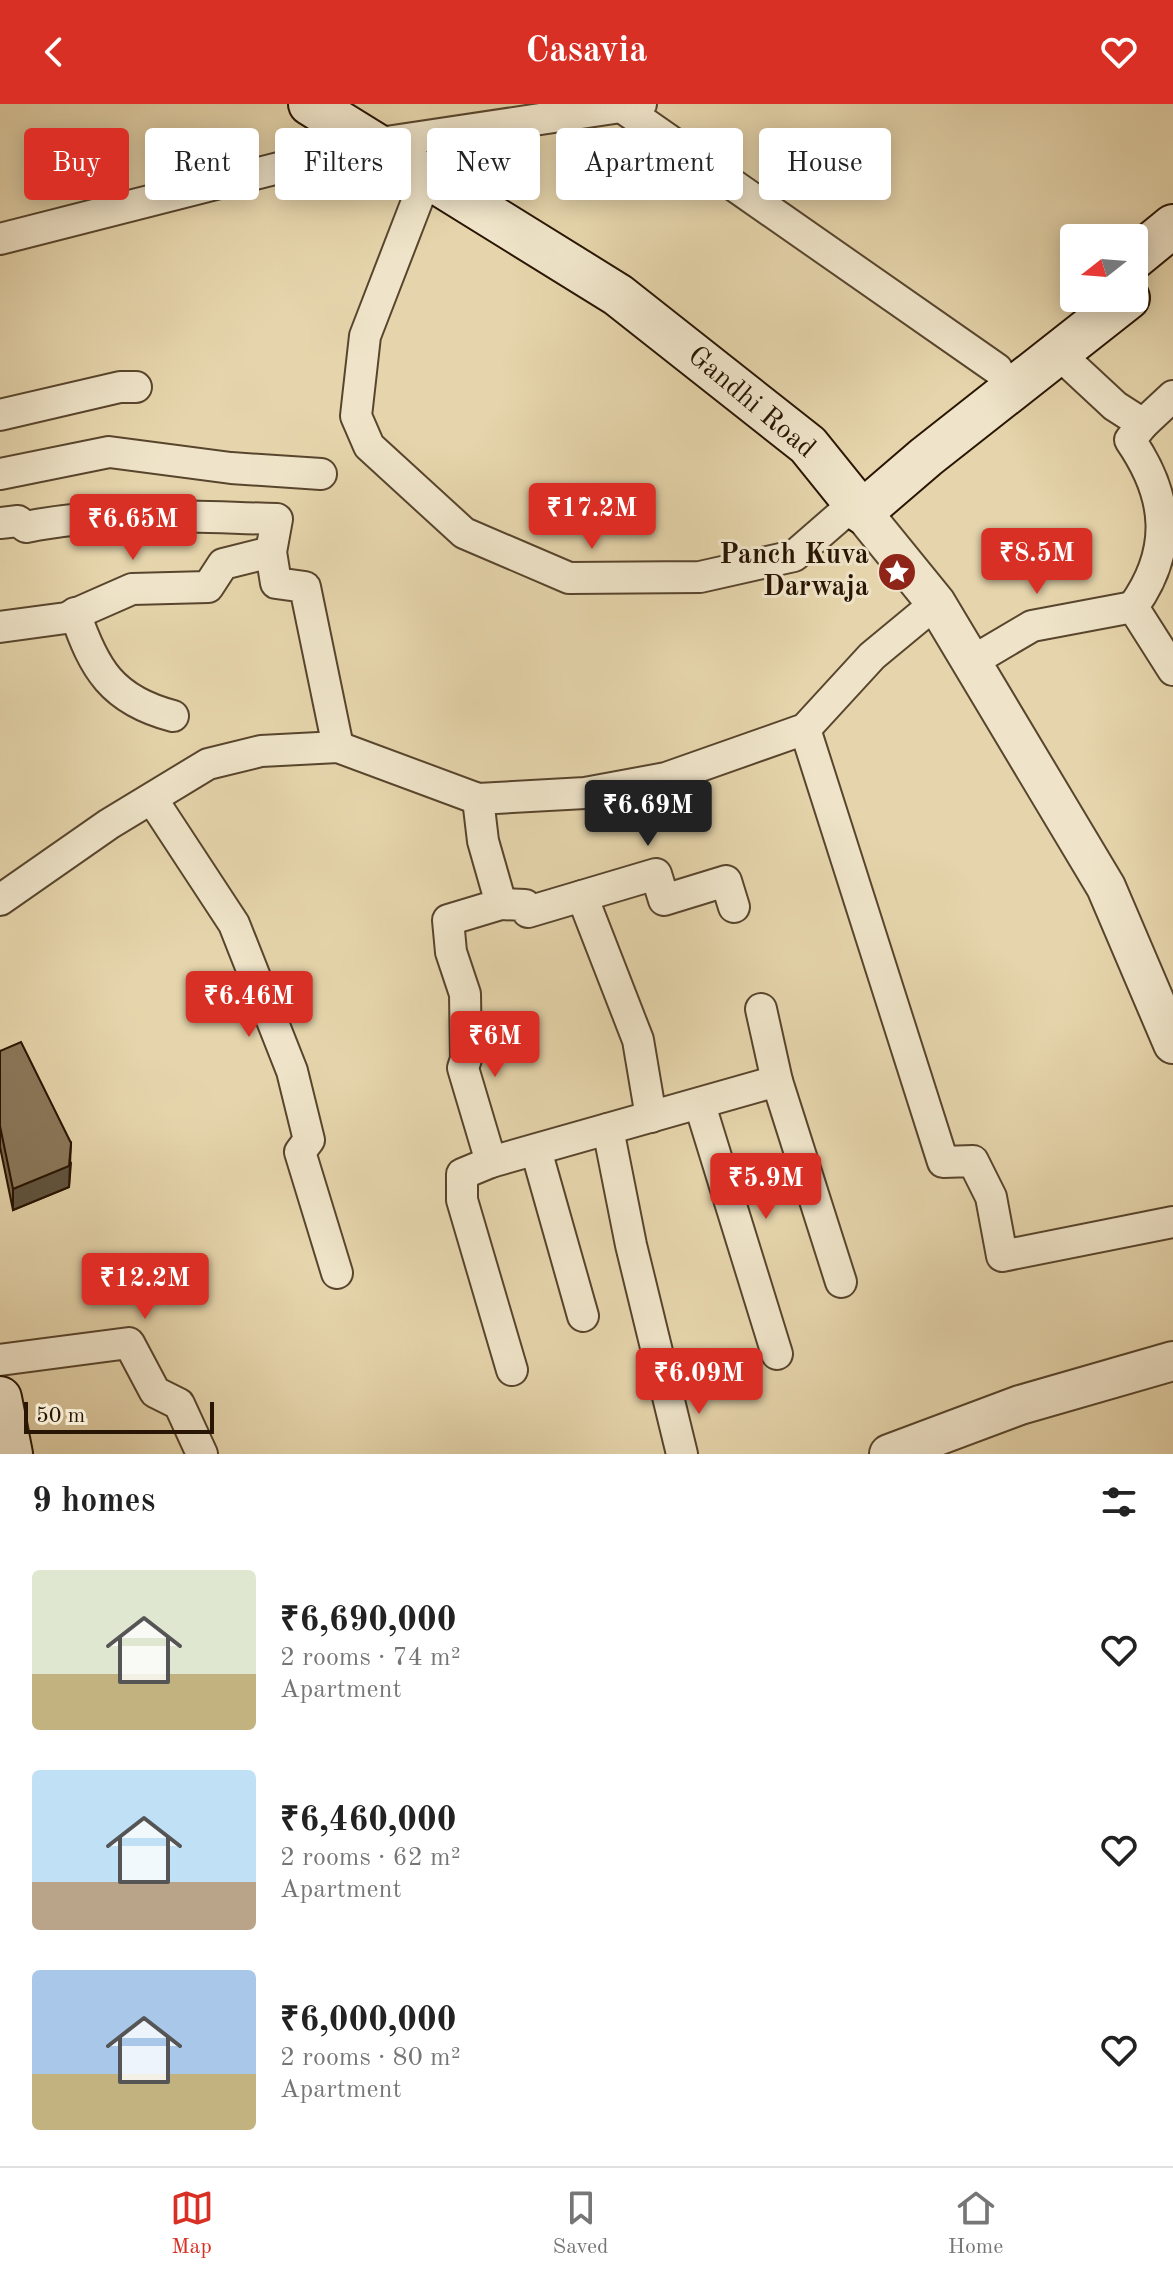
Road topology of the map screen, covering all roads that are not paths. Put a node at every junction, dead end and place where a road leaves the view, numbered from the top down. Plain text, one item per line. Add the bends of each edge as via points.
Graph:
1 (310, 104) edge
2 (632, 106) edge
3 (348, 128) edge
4 (411, 138) edge
5 (411, 168) edge
6 (275, 169) edge
7 (426, 178) junction
8 (1173, 226) edge
9 (0, 239) edge
10 (1148, 247) edge
11 (1173, 263) edge
12 (1148, 282) edge
13 (1068, 312) edge
14 (1110, 312) edge
15 (1058, 353) junction
16 (997, 369) junction
17 (136, 387) dead end
18 (1173, 396) edge
19 (0, 415) edge
20 (1143, 424) junction
21 (0, 474) edge
22 (321, 474) dead end
23 (854, 502) junction
24 (1169, 516) edge
25 (0, 523) edge
26 (271, 552) junction
27 (936, 603) junction
28 (1133, 607) junction
29 (75, 613) junction
30 (0, 627) edge
31 (971, 662) junction
32 (1173, 670) edge
33 (173, 716) dead end
34 (805, 729) junction
35 (338, 747) junction
36 (152, 799) junction
37 (478, 799) junction
38 (582, 896) junction
39 (0, 900) edge
40 (501, 904) junction
41 (734, 907) dead end
42 (761, 1009) dead end
43 (1173, 1044) edge
44 (777, 1081) junction
45 (700, 1105) junction
46 (651, 1117) junction
47 (608, 1129) junction
48 (536, 1150) junction
49 (491, 1162) junction
50 (1173, 1222) edge
51 (337, 1273) dead end
52 (841, 1282) dead end
53 (583, 1316) dead end
54 (777, 1354) dead end
55 (0, 1360) edge
56 (1173, 1361) edge
57 (512, 1370) dead end
58 (0, 1398) edge
59 (11, 1454) edge
60 (202, 1454) edge
61 (682, 1454) edge
62 (889, 1454) edge

1 - 3 main road, Gandhi Road
2 - 4 street
2 - 16 street
5 - 7 main road, Gandhi Road
6 - 9 street
7 - 23 main road, Gandhi Road via 618,295 808,445
7 - 23 street via 365,336 356,416 369,446 464,533 569,578 700,577 794,556
8 - 10 main road
11 - 12 main road
13 - 16 main road
14 - 15 main road
15 - 20 street via 1115,406
15 - 23 main road via 926,457
16 - 23 main road
17 - 19 street
18 - 20 street
20 - 24 street via 1130,440 1155,476
21 - 22 street via 109,452
23 - 27 street, Gandhi Road
24 - 28 street via 1160,575
25 - 26 street via 18,521 26,527 120,517 277,519
26 - 29 street via 223,564 208,587 132,589
26 - 35 street via 276,583 305,587
27 - 31 street, Gandhi Road
27 - 34 street via 872,656
28 - 31 street via 1032,626
28 - 32 street
29 - 30 street
29 - 33 street via 90,659 120,693
31 - 43 street, Gandhi Road via 1106,887
34 - 37 street via 666,778 585,793
34 - 50 street via 943,1162 973,1161 991,1197 1002,1256
35 - 36 street via 261,751 208,764
35 - 37 street
36 - 39 street
36 - 51 street via 234,924 258,981 292,1071 309,1140 300,1152
37 - 40 street via 483,841
38 - 40 street via 528,912 525,905
38 - 41 street via 656,874 664,900 726,881
38 - 46 street via 638,1040
40 - 49 street via 448,920 451,952 465,994 463,1068
42 - 44 street
44 - 45 street
44 - 52 street
45 - 46 street
45 - 54 street
46 - 47 street
47 - 48 street
47 - 61 street
48 - 49 street
48 - 53 street
49 - 57 street via 462,1174 462,1200
55 - 60 street via 129,1343 155,1392 179,1404
56 - 62 street via 1020,1405
58 - 59 main road

